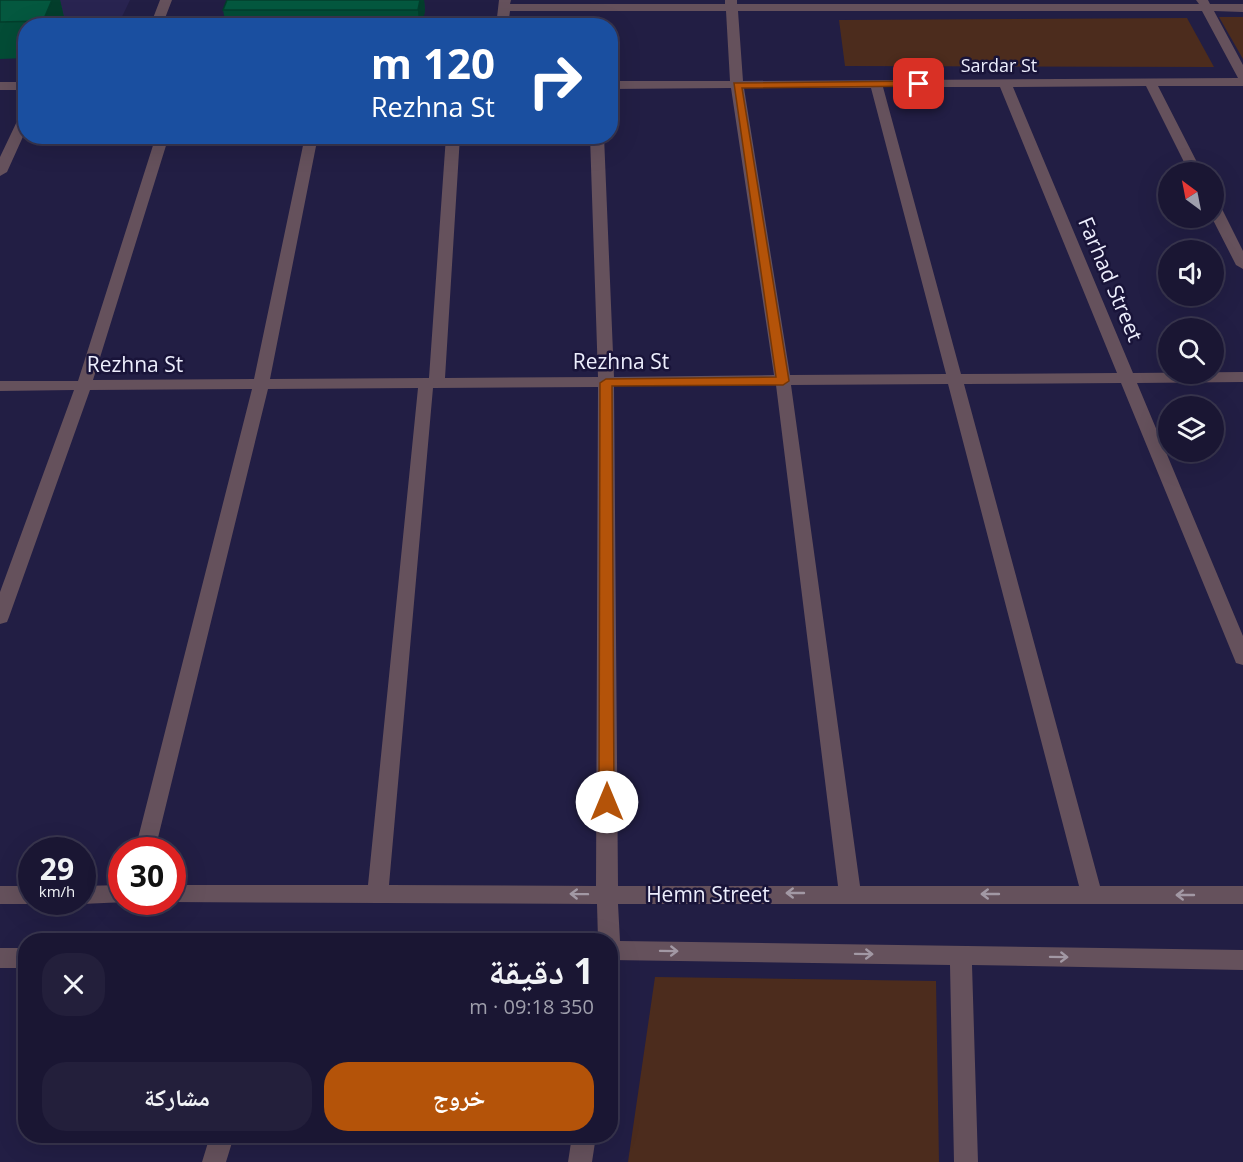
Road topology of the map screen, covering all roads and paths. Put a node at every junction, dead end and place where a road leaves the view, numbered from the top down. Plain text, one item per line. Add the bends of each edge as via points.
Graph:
1 (166, 0) edge
2 (505, 4) edge
3 (731, 4) edge
4 (1022, 4) edge
5 (1204, 4) edge
6 (1243, 8) edge
7 (159, 18) edge
8 (1243, 77) edge
9 (1150, 82) junction
10 (1243, 82) edge
11 (1005, 83) junction
12 (876, 84) junction
13 (618, 85) edge
14 (737, 85) junction
15 (0, 86) edge
16 (18, 86) edge
17 (18, 133) edge
18 (160, 144) edge
19 (310, 144) edge
20 (452, 144) edge
21 (597, 144) edge
22 (1191, 162) edge
23 (0, 172) edge
24 (1224, 227) edge
25 (1243, 266) edge
26 (1243, 377) edge
27 (1128, 378) junction
28 (955, 380) junction
29 (783, 381) junction
30 (432, 383) junction
31 (606, 383) junction
32 (261, 384) junction
33 (84, 385) junction
34 (0, 386) edge
35 (0, 617) edge
36 (1243, 658) edge
37 (148, 837) edge
38 (378, 892) junction
39 (850, 893) junction
40 (186, 894) edge
41 (1092, 894) junction
42 (0, 895) edge
43 (18, 895) edge
44 (607, 895) junction
45 (1243, 895) edge
46 (609, 933) edge
47 (618, 950) edge
48 (961, 955) junction
49 (0, 958) edge
50 (18, 958) edge
51 (1243, 960) edge
52 (220, 1143) edge
53 (583, 1143) edge
54 (214, 1162) edge
55 (580, 1162) edge
56 (966, 1162) edge

1 - 7 street
2 - 3 street
3 - 4 street
3 - 14 street
4 - 5 street
5 - 6 street
5 - 8 street
9 - 10 street, Sardar St
9 - 11 street, Sardar St
9 - 22 street
11 - 12 street, Sardar St
11 - 27 street, Farhad Street
12 - 14 street, Sardar St
12 - 28 street
13 - 14 street, Sardar St
14 - 29 street
15 - 16 street
17 - 23 street
18 - 33 street
19 - 32 street
20 - 30 street
21 - 31 street
24 - 25 street
26 - 27 street, Rezhna St
27 - 28 street, Rezhna St
27 - 36 street, Farhad Street
28 - 29 street, Rezhna St
28 - 41 street
29 - 31 street, Rezhna St
29 - 39 street
30 - 31 street, Rezhna St
30 - 32 street, Rezhna St
30 - 38 street
31 - 44 street
32 - 33 street, Rezhna St
32 - 37 street
33 - 34 street, Rezhna St
33 - 35 street
38 - 40 street, Hemn Street
44 -> 38 street, Hemn Street
41 -> 39 street, Hemn Street
39 -> 44 street, Hemn Street
45 -> 41 street, Hemn Street
42 - 43 street
44 - 46 street
47 -> 48 street
48 -> 51 street
48 - 56 street
49 - 50 street
52 - 54 street
53 - 55 street

